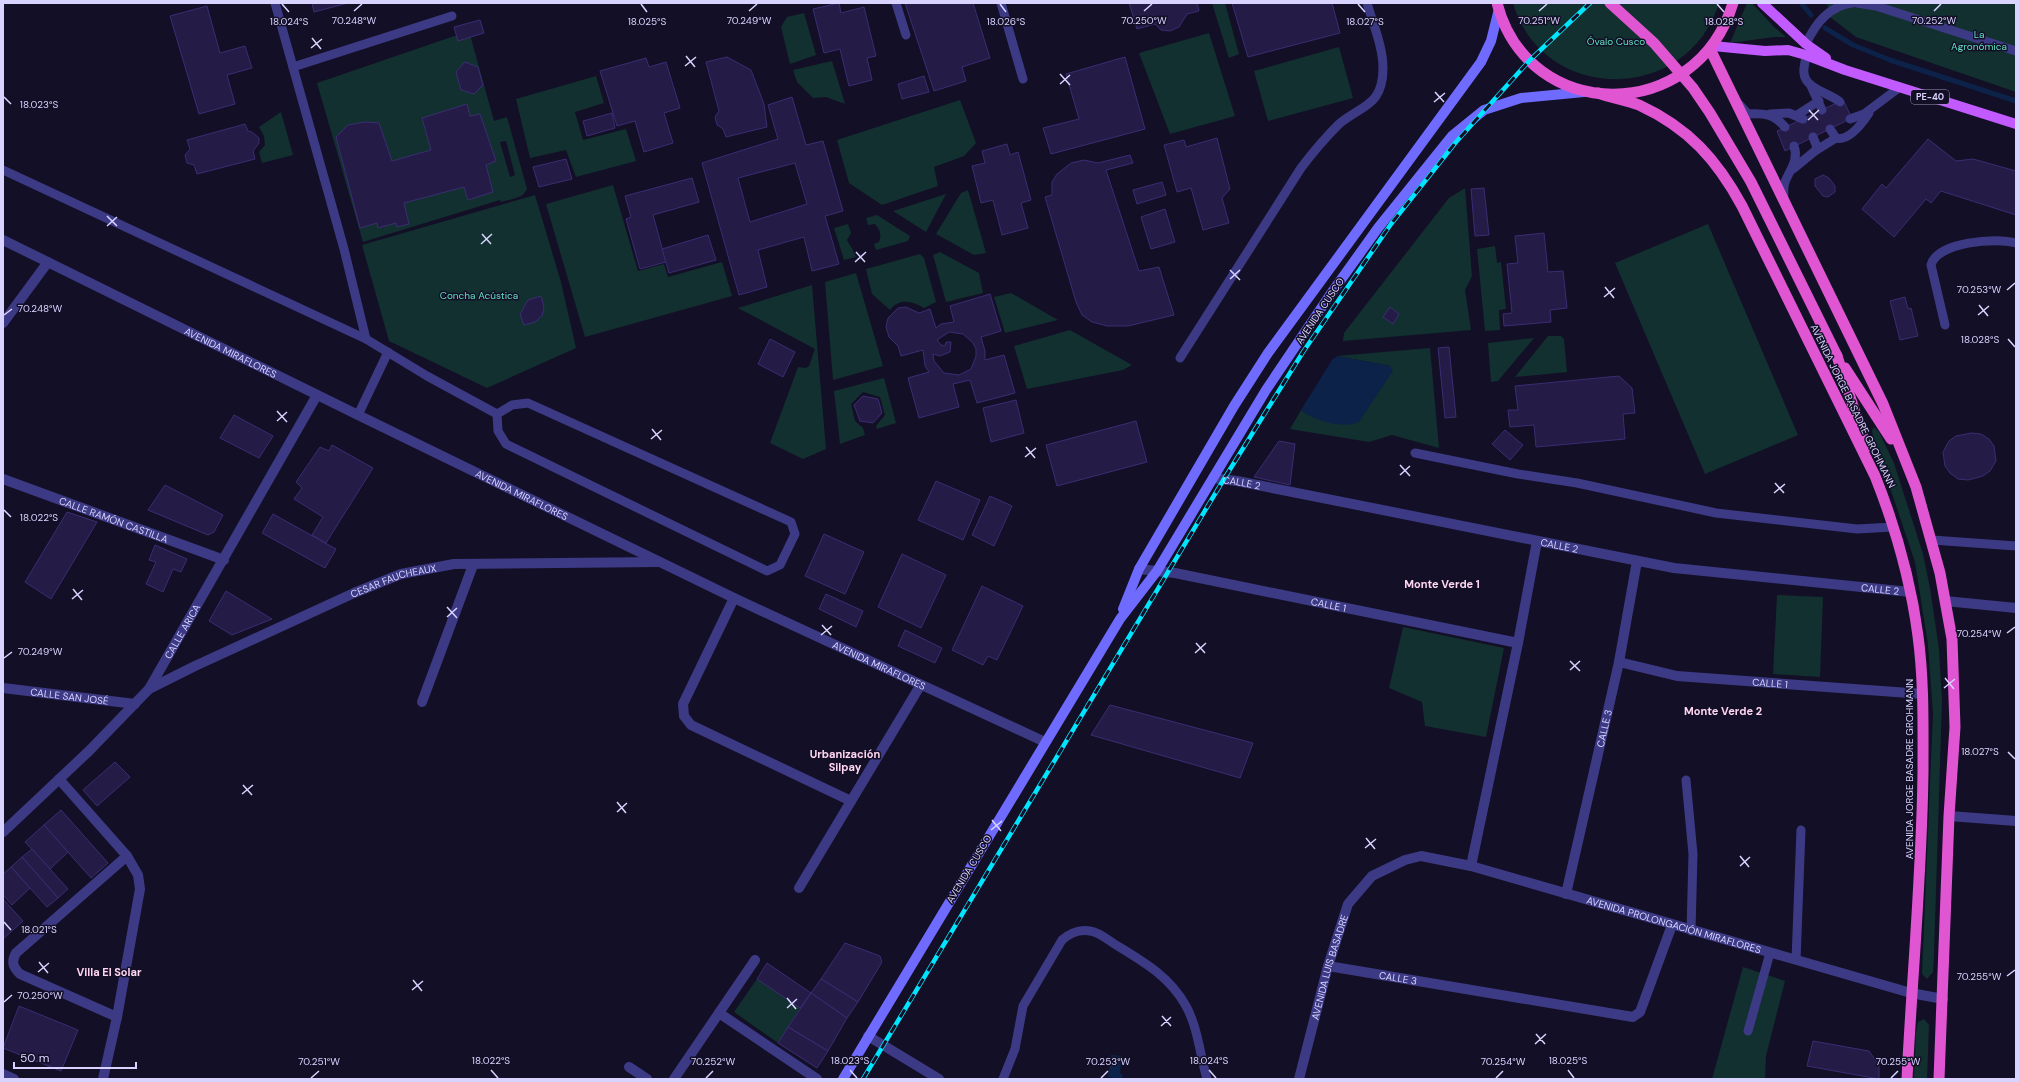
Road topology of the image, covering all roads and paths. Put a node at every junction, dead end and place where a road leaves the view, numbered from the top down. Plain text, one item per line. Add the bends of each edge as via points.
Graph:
1 (275, 3) edge
2 (896, 3) edge
3 (1001, 3) edge
4 (1367, 3) edge
5 (1610, 3) edge
6 (1732, 3) edge
7 (1762, 3) edge
8 (1852, 3) edge
9 (1857, 3) edge
10 (1877, 4) edge
11 (1498, 6) edge
12 (452, 16) dead end
13 (906, 35) dead end
14 (1806, 44) junction
15 (1711, 48) junction
16 (2016, 51) edge
17 (1806, 55) junction
18 (293, 67) junction
19 (1845, 70) junction
20 (1023, 79) dead end
21 (1810, 84) junction
22 (1900, 87) junction
23 (1593, 93) junction
24 (1734, 98) junction
25 (1840, 102) dead end
26 (1872, 109) junction
27 (1770, 114) junction
28 (1850, 119) dead end
29 (2016, 124) edge
30 (1784, 127) dead end
31 (1830, 129) dead end
32 (1813, 137) dead end
33 (1836, 138) junction
34 (1794, 146) dead end
35 (1815, 151) junction
36 (1793, 169) junction
37 (3, 170) edge
38 (1784, 202) junction
39 (3, 240) edge
40 (2016, 243) edge
41 (48, 262) junction
42 (3, 323) edge
43 (1945, 325) dead end
44 (366, 339) junction
45 (388, 352) junction
46 (1837, 356) junction
47 (1180, 358) dead end
48 (317, 395) junction
49 (497, 414) junction
50 (358, 416) junction
51 (1415, 453) dead end
52 (1905, 460) junction
53 (1876, 476) junction
54 (1213, 478) junction
55 (3, 479) edge
56 (1893, 527) junction
57 (1932, 540) junction
58 (1537, 541) junction
59 (2016, 546) edge
60 (224, 560) junction
61 (1637, 561) junction
62 (660, 562) junction
63 (473, 564) junction
64 (1139, 569) junction
65 (1158, 571) junction
66 (1910, 592) junction
67 (734, 598) junction
68 (1945, 601) junction
69 (2016, 608) edge
70 (1120, 619) junction
71 (1518, 643) junction
72 (1619, 662) junction
73 (920, 686) junction
74 (3, 688) edge
75 (149, 689) junction
76 (1923, 694) junction
77 (422, 702) dead end
78 (135, 704) junction
79 (1045, 742) junction
80 (59, 779) junction
81 (1686, 780) dead end
82 (851, 801) junction
83 (1949, 816) junction
84 (2016, 821) edge
85 (1801, 830) dead end
86 (3, 832) edge
87 (127, 856) junction
88 (1405, 860) joint
89 (1471, 866) junction
90 (799, 888) dead end
91 (1566, 894) junction
92 (1672, 925) junction
93 (1691, 930) junction
94 (1770, 953) junction
95 (755, 960) dead end
96 (1796, 960) junction
97 (1328, 966) junction
98 (1911, 993) junction
99 (1943, 999) junction
100 (719, 1013) junction
101 (117, 1017) junction
102 (1748, 1031) dead end
103 (868, 1036) junction
104 (629, 1067) dead end
105 (3, 1074) edge
106 (14, 1079) edge
107 (103, 1079) edge
108 (647, 1079) edge
109 (674, 1079) edge
110 (817, 1079) edge
111 (843, 1079) edge
112 (939, 1079) edge
113 (1003, 1079) edge
114 (1207, 1079) edge
115 (1299, 1079) edge
116 (1907, 1079) edge
117 (1938, 1079) edge

1 - 18 lane
2 - 13 lane
3 - 20 lane
4 - 47 lane via 1383,68 1381,88 1372,102 1342,122 1313,152
5 - 46 highway, bridge via 1654,42 1710,113 1751,182
6 - 15 highway via 1724,27
7 - 14 main road, PE-40
8 - 14 lane via 1841,4 1831,10 1816,25
9 - 10 lane
10 - 16 lane
11 - 23 highway via 1510,34 1530,60 1564,84
11 - 64 main road, AVENIDA CUSCO via 1491,41 1481,62 1268,353 1234,406
12 - 18 lane
14 - 19 main road, PE-40
15 - 17 main road, PE-40 via 1788,50
15 - 23 highway via 1696,65 1660,86 1619,95
15 - 24 highway
17 - 19 main road, PE-40
17 - 21 lane via 1804,73
18 - 44 lane via 344,249
19 - 22 main road, PE-40
21 - 25 lane
21 - 27 lane via 1820,106 1800,117 1789,113
22 - 26 lane
22 - 29 main road, PE-40
23 - 53 highway, AVENIDA JORGE BASADRE GROHMANN via 1638,105 1683,130 1707,152 1723,172
23 - 54 main road, AVENIDA CUSCO via 1520,98 1484,110 1452,136 1378,228 1330,294 1266,390
24 - 27 lane via 1748,114
24 - 38 highway
26 - 28 lane
26 - 33 lane via 1854,131 1845,137
27 - 30 lane
31 - 33 lane
32 - 35 lane
33 - 35 lane
34 - 36 lane via 1796,158
35 - 36 lane
36 - 38 lane via 1785,182
37 - 44 lane
38 - 52 highway via 1883,404
39 - 41 street, AVENIDA MIRAFLORES
40 - 43 lane via 1994,239 1978,240 1938,254 1933,259 1931,265
41 - 42 street
41 - 48 street, AVENIDA MIRAFLORES
44 - 45 lane
45 - 49 lane
45 - 50 lane
46 - 52 highway
46 - 53 highway
48 - 50 street, AVENIDA MIRAFLORES
48 - 60 street, CALLE ARICA
49 - 49 lane via 498,431 506,444 767,571 780,566 795,534 792,522 528,403 512,405
50 - 62 street, AVENIDA MIRAFLORES
51 - 56 lane via 1576,483 1716,513 1857,529
52 - 57 highway
53 - 56 highway, AVENIDA JORGE BASADRE GROHMANN
54 - 58 street, CALLE 2
54 - 65 main road, AVENIDA CUSCO
55 - 60 street, CALLE RAMÓN CASTILLA
56 - 66 highway, AVENIDA JORGE BASADRE GROHMANN
57 - 59 lane
57 - 68 highway
58 - 61 street, CALLE 2
58 - 71 street
60 - 75 street, CALLE ARICA
61 - 66 street, CALLE 2 via 1674,568
61 - 72 street, CALLE 3
62 - 63 street, CESAR FAUCHEAUX
62 - 67 street, AVENIDA MIRAFLORES
63 - 75 street, CESAR FAUCHEAUX via 454,564 401,574 354,592
63 - 77 street
64 - 65 street, CALLE 1
64 - 70 main road, AVENIDA CUSCO
65 - 70 main road, AVENIDA CUSCO
65 - 71 street, CALLE 1
66 - 76 highway, AVENIDA JORGE BASADRE GROHMANN via 1918,635
67 - 73 street, AVENIDA MIRAFLORES
67 - 82 street via 683,704 684,716 691,725
68 - 69 street
68 - 83 highway via 1952,639 1955,705
70 - 79 main road, AVENIDA CUSCO
71 - 89 street
72 - 76 street, CALLE 1 via 1677,676
72 - 91 street, CALLE 3
73 - 79 street, AVENIDA MIRAFLORES
73 - 82 street
74 - 78 street, CALLE SAN JOSÉ
75 - 78 street, CALLE ARICA
76 - 98 highway, AVENIDA JORGE BASADRE GROHMANN via 1922,835
78 - 80 street, CALLE ARICA
79 - 103 main road, AVENIDA CUSCO
80 - 86 street, CALLE ARICA
80 - 87 street
81 - 93 lane via 1693,854
82 - 90 street
83 - 84 street
83 - 99 highway
85 - 96 lane
87 - 101 street via 138,875 140,889
87 - 101 street via 13,958 13,964 20,974
88 - 89 street, AVENIDA PROLONGACIÓN MIRAFLORES via 1421,856
88 - 97 street, AVENIDA LUIS BASADRE via 1372,876 1348,904
89 - 91 street, AVENIDA PROLONGACIÓN MIRAFLORES
91 - 92 street, AVENIDA PROLONGACIÓN MIRAFLORES
92 - 93 street, AVENIDA PROLONGACIÓN MIRAFLORES
92 - 97 street, CALLE 3 via 1640,1012 1633,1017
93 - 94 street, AVENIDA PROLONGACIÓN MIRAFLORES
94 - 96 street, AVENIDA PROLONGACIÓN MIRAFLORES
94 - 102 lane
95 - 100 street
96 - 98 street, AVENIDA PROLONGACIÓN MIRAFLORES
97 - 115 street, AVENIDA LUIS BASADRE
98 - 99 street, AVENIDA PROLONGACIÓN MIRAFLORES
98 - 116 highway, AVENIDA JORGE BASADRE GROHMANN
99 - 117 highway
100 - 109 street
100 - 110 street
101 - 107 street
103 - 111 main road, AVENIDA CUSCO
103 - 112 street
104 - 108 street
105 - 106 street
113 - 114 lane via 1015,1049 1023,1006 1062,940 1067,935 1081,930 1097,933 1156,970 1179,995 1193,1020

